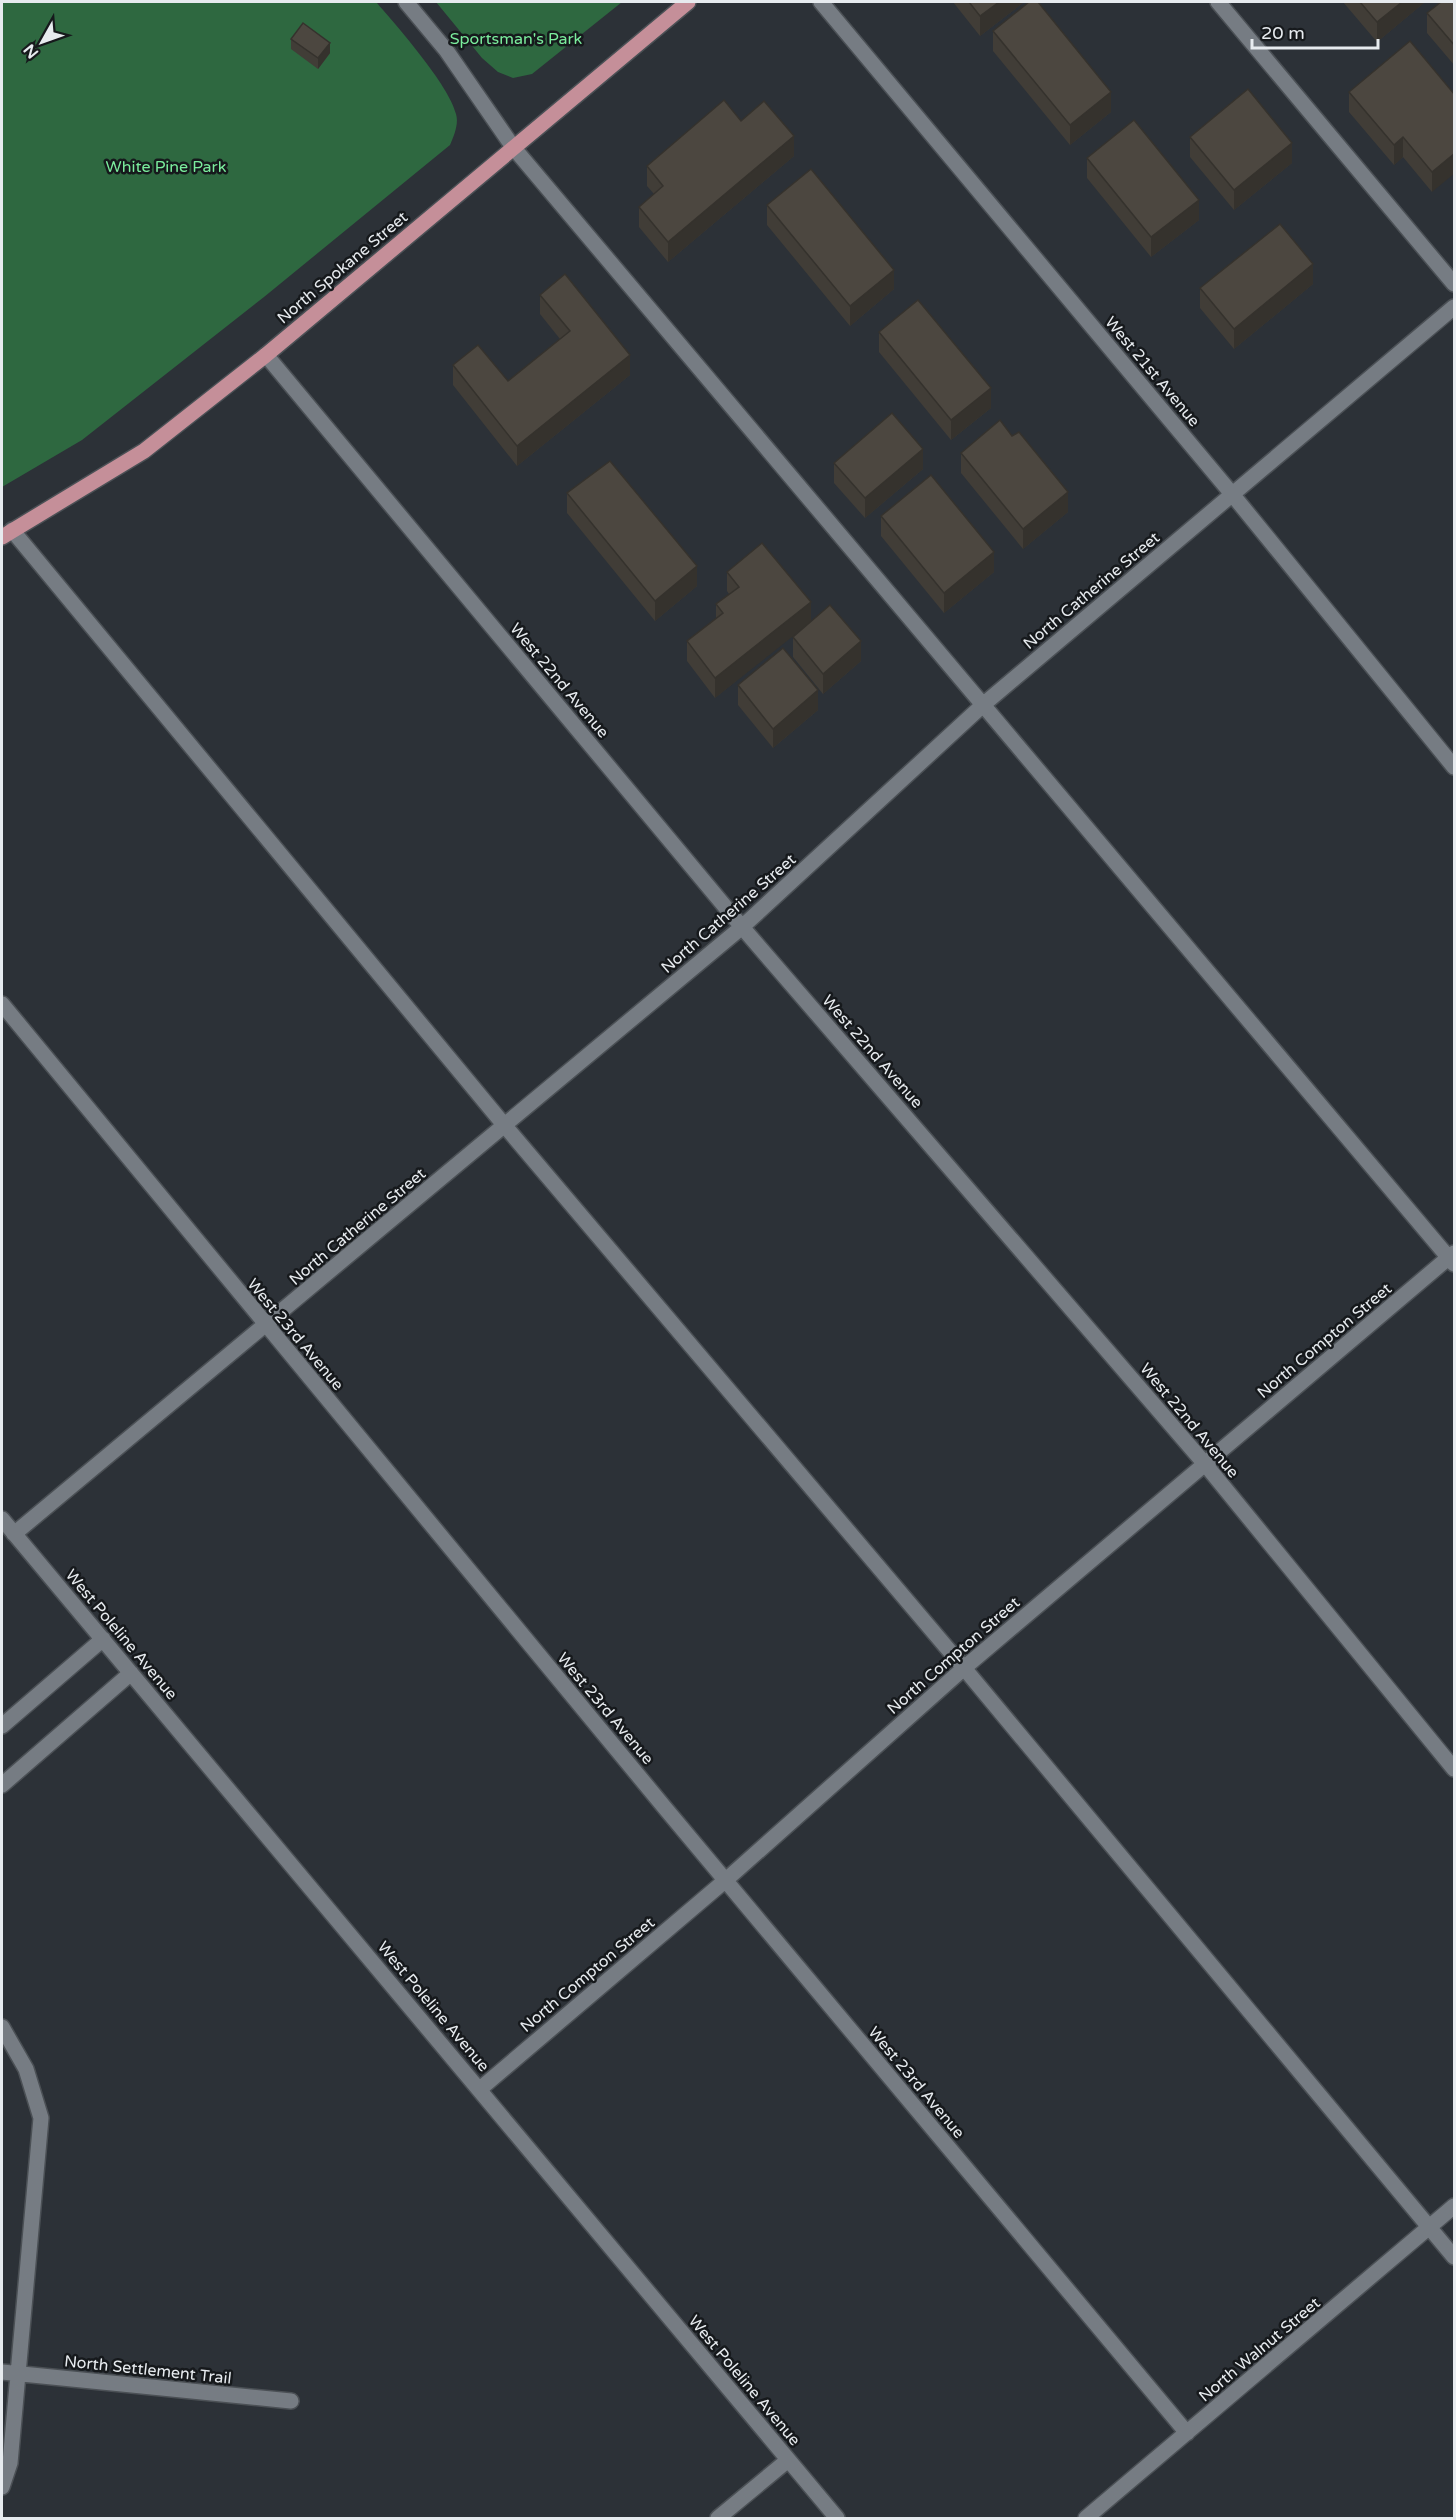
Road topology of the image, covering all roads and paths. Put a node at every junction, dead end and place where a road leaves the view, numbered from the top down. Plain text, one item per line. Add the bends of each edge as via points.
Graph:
1 (406, 2) edge
2 (688, 2) edge
3 (821, 2) edge
4 (1218, 2) edge
5 (513, 147) junction
6 (1455, 284) edge
7 (1455, 307) edge
8 (266, 355) junction
9 (1232, 494) junction
10 (7, 534) edge
11 (984, 704) junction
12 (1455, 767) edge
13 (742, 927) junction
14 (2, 1004) edge
15 (505, 1126) junction
16 (1453, 1258) edge
17 (265, 1325) junction
18 (1204, 1464) junction
19 (2, 1519) edge
20 (14, 1534) junction
21 (102, 1639) junction
22 (964, 1668) junction
23 (131, 1673) junction
24 (2, 1726) edge
25 (1455, 1769) edge
26 (2, 1785) edge
27 (727, 1879) junction
28 (2, 2027) edge
29 (480, 2089) junction
30 (1455, 2206) edge
31 (1430, 2227) junction
32 (1455, 2257) edge
33 (9, 2373) edge
34 (291, 2401) dead end
35 (1187, 2433) junction
36 (788, 2460) junction
37 (2, 2487) edge
38 (718, 2518) edge
39 (837, 2518) edge
40 (1086, 2518) edge

1 - 5 street via 446,50
2 - 5 main road, North Spokane Street
3 - 9 street, West 21st Avenue
4 - 6 street
5 - 8 main road, North Spokane Street
5 - 11 street
7 - 9 street, North Catherine Street
8 - 10 main road, North Spokane Street via 144,451
8 - 13 street, West 22nd Avenue
9 - 11 street, North Catherine Street
9 - 12 street, West 21st Avenue
10 - 15 street
11 - 13 street, North Catherine Street
11 - 16 street
13 - 15 street, North Catherine Street
13 - 18 street, West 22nd Avenue
14 - 17 street, West 23rd Avenue
15 - 17 street, North Catherine Street
15 - 22 street
16 - 18 street, North Compton Street
17 - 20 street, North Catherine Street
17 - 27 street, West 23rd Avenue
18 - 22 street, North Compton Street
18 - 25 street, West 22nd Avenue
19 - 20 street, West Poleline Avenue
20 - 21 street, West Poleline Avenue
21 - 23 street, West Poleline Avenue
21 - 24 street
22 - 27 street, North Compton Street
22 - 31 street
23 - 26 street
23 - 29 street, West Poleline Avenue
27 - 29 street, North Compton Street
27 - 35 street, West 23rd Avenue
28 - 33 street via 26,2069 41,2118
29 - 36 street, West Poleline Avenue
30 - 31 street, North Walnut Street
31 - 32 street
31 - 35 street, North Walnut Street
33 - 34 street, North Settlement Trail
33 - 37 street via 10,2463
35 - 40 street, North Walnut Street
36 - 38 street
36 - 39 street, West Poleline Avenue

